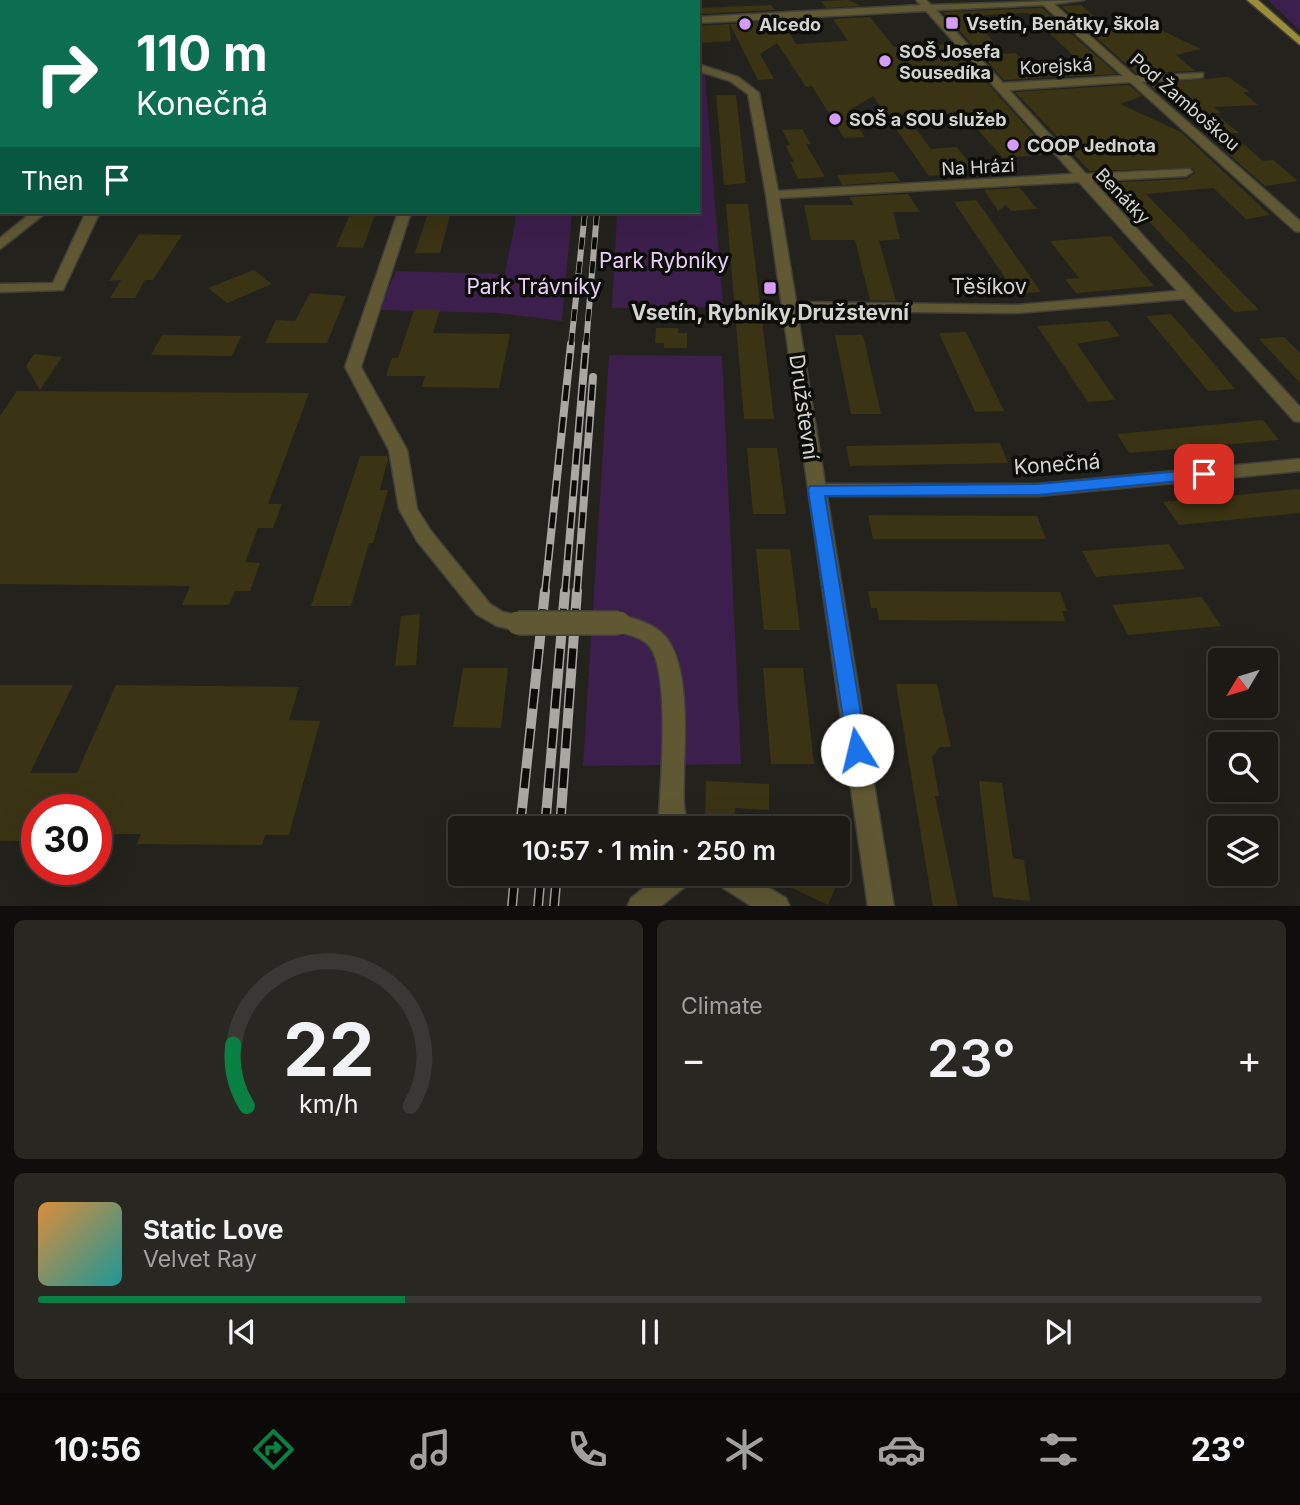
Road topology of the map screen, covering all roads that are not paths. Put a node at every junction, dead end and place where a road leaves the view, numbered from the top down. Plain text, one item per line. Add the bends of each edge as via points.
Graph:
1 (796, 0) edge
2 (1079, 0) edge
3 (1252, 0) edge
4 (1047, 3) junction
5 (924, 4) edge
6 (805, 14) junction
7 (700, 20) edge
8 (1300, 42) edge
9 (700, 68) edge
10 (1199, 75) dead end
11 (1133, 79) junction
12 (1000, 87) junction
13 (1186, 172) dead end
14 (1082, 178) junction
15 (772, 195) junction
16 (38, 214) edge
17 (92, 214) edge
18 (403, 214) edge
19 (1300, 228) edge
20 (0, 245) edge
21 (0, 288) edge
22 (1189, 294) junction
23 (789, 306) junction
24 (1300, 417) edge
25 (1300, 465) edge
26 (816, 490) junction
27 (672, 816) edge
28 (666, 886) edge
29 (743, 886) edge
30 (640, 906) edge
31 (777, 906) edge
32 (881, 906) edge

1 - 6 street
2 - 4 street
3 - 8 main road
4 - 5 street
4 - 11 street, Pod Žamboškou
5 - 6 street
5 - 12 street, Benátky
6 - 7 street
9 - 15 street, Družstevní via 734,79 753,93
10 - 11 street, Korejská
11 - 12 street, Korejská
11 - 19 street, Pod Žamboškou
12 - 14 street, Benátky
13 - 14 street, Na Hrázi
14 - 15 street, Na Hrázi
14 - 22 street, Benátky
15 - 23 street, Družstevní
16 - 20 street
17 - 21 street via 58,287
18 - 27 street, bridge via 353,367 398,450 408,509 472,598 497,618 518,623 619,623 651,635 660,644 671,685
22 - 23 street, Těšíkov via 1017,309
22 - 24 street, Benátky
23 - 26 street, Družstevní
25 - 26 street, Konečná via 1038,490
26 - 32 street, Družstevní
28 - 30 street
29 - 31 street

